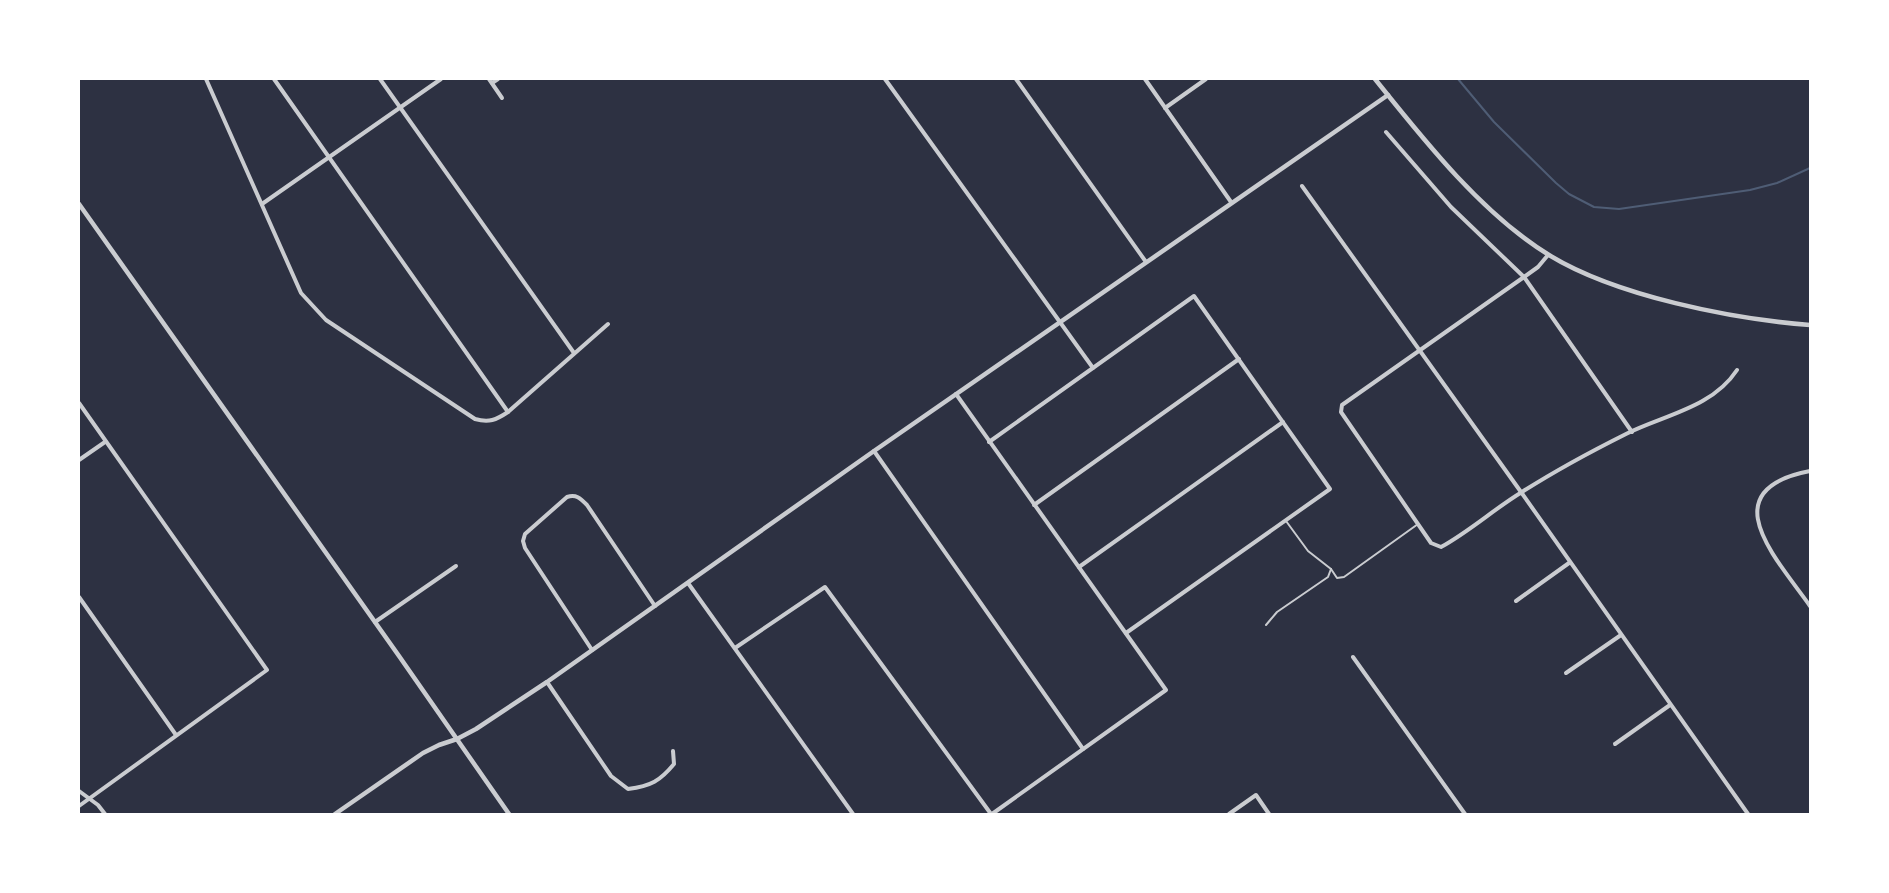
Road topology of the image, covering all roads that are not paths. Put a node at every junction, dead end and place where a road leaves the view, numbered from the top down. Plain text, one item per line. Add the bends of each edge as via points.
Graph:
1 (206, 79) edge
2 (274, 79) edge
3 (380, 79) edge
4 (441, 79) edge
5 (489, 79) edge
6 (498, 79) edge
7 (885, 79) edge
8 (1016, 79) edge
9 (1145, 79) edge
10 (1206, 79) edge
11 (1375, 79) edge
12 (492, 83) junction
13 (1388, 95) junction
14 (502, 98) dead end
15 (400, 108) junction
16 (1165, 108) junction
17 (1386, 132) dead end
18 (328, 158) junction
19 (1302, 186) dead end
20 (1231, 202) junction
21 (79, 204) edge
22 (262, 204) junction
23 (1548, 255) junction
24 (1146, 262) junction
25 (1524, 277) junction
26 (608, 324) dead end
27 (1060, 324) junction
28 (1810, 325) edge
29 (1420, 350) junction
30 (574, 354) junction
31 (1238, 360) junction
32 (1092, 368) junction
33 (1737, 370) dead end
34 (956, 394) junction
35 (79, 403) edge
36 (508, 412) junction
37 (1283, 422) junction
38 (1632, 432) junction
39 (105, 442) junction
40 (989, 442) junction
41 (874, 451) junction
42 (79, 460) edge
43 (1810, 471) edge
44 (1521, 492) junction
45 (1034, 504) junction
46 (1285, 520) junction
47 (1418, 524) junction
48 (1569, 563) junction
49 (456, 566) dead end
50 (1079, 568) junction
51 (1331, 569) junction
52 (688, 583) junction
53 (79, 597) edge
54 (1516, 601) dead end
55 (655, 606) junction
56 (1810, 606) edge
57 (375, 622) junction
58 (1266, 625) dead end
59 (1126, 633) junction
60 (1621, 635) junction
61 (735, 648) junction
62 (592, 650) junction
63 (1353, 657) dead end
64 (1566, 673) dead end
65 (547, 682) junction
66 (1670, 704) junction
67 (176, 735) junction
68 (457, 739) junction
69 (1615, 744) dead end
70 (1083, 749) junction
71 (673, 751) dead end
72 (79, 791) edge
73 (89, 798) junction
74 (79, 806) edge
75 (105, 814) edge
76 (335, 814) edge
77 (509, 814) edge
78 (853, 814) edge
79 (991, 814) edge
80 (1229, 814) edge
81 (1269, 814) edge
82 (1465, 814) edge
83 (1748, 814) edge

1 - 22 street
2 - 18 street
3 - 15 street
4 - 15 street
5 - 12 street
6 - 12 street
7 - 27 street
8 - 24 street
9 - 16 street
10 - 16 street
11 - 13 street
12 - 14 street
13 - 20 street
13 - 23 street via 1471,191
15 - 18 street
15 - 30 street
16 - 20 street
17 - 25 street via 1451,207
18 - 22 street
18 - 36 street
19 - 29 street
20 - 24 street
21 - 57 street
22 - 36 street via 301,293 326,320 475,419 486,423
23 - 25 street via 1538,267
23 - 28 street via 1603,280 1659,298 1721,312
24 - 27 street
25 - 29 street
25 - 38 street
26 - 30 street
27 - 32 street
27 - 34 street
29 - 44 street
29 - 47 street via 1342,405 1341,412
30 - 36 street
31 - 32 street via 1194,296
31 - 37 street
31 - 45 street
32 - 40 street
33 - 38 street via 1728,384 1704,401
34 - 40 street
34 - 41 street
35 - 39 street
37 - 46 street via 1330,488
37 - 50 street
38 - 44 street
39 - 42 street
39 - 67 street via 267,670
40 - 45 street
41 - 52 street
41 - 70 street
43 - 56 street via 1791,474 1775,483 1761,495 1756,507 1758,523 1765,542
44 - 47 street via 1441,547 1431,543
44 - 48 street
45 - 50 street
46 - 51 lane via 1308,551
46 - 59 street
47 - 51 lane via 1344,576 1337,578
48 - 54 street
48 - 60 street
49 - 57 street
50 - 59 street
51 - 58 lane via 1328,577 1277,612
52 - 55 street
52 - 61 street
53 - 67 street
55 - 62 street
55 - 62 street via 579,497 567,497 525,534 523,541 525,548
57 - 68 street
59 - 70 street via 1166,690
60 - 64 street
60 - 66 street
61 - 78 street
61 - 79 street via 826,586
62 - 65 street
63 - 82 street
65 - 68 street
65 - 71 street via 611,776 628,789 646,787 663,777 674,764
66 - 69 street
66 - 83 street
67 - 73 street
68 - 76 street via 423,753
68 - 77 street
70 - 79 street
72 - 73 street
73 - 74 street
73 - 75 street
80 - 81 street via 1256,795

